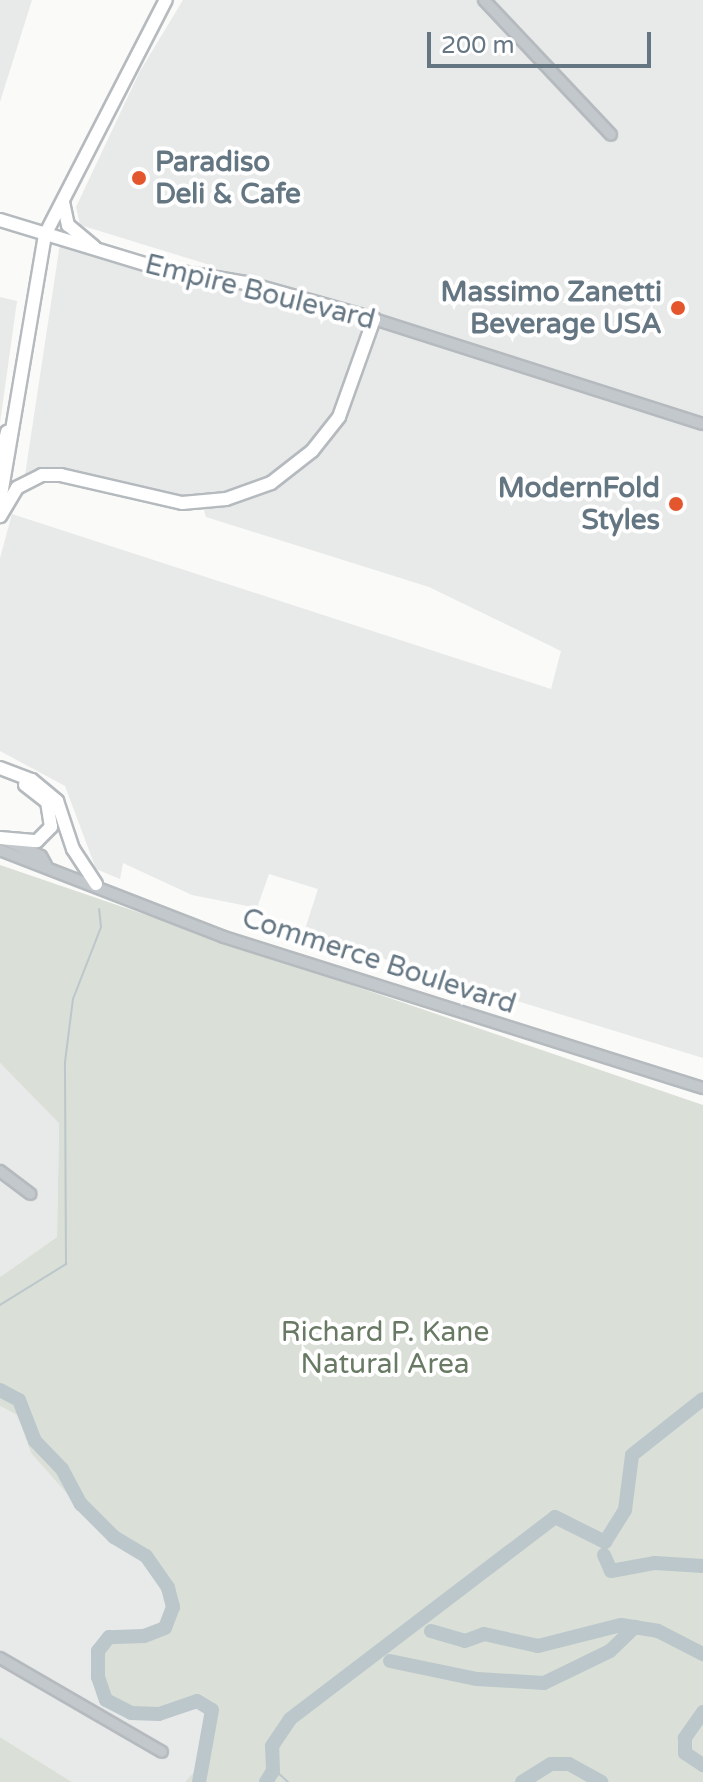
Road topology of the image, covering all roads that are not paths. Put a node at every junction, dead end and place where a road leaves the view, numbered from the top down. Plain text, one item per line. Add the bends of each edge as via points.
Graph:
1 (166, 0) edge
2 (484, 0) edge
3 (611, 135) dead end
4 (63, 199) junction
5 (0, 220) edge
6 (45, 235) junction
7 (99, 252) junction
8 (374, 319) junction
9 (23, 371) junction
10 (703, 424) edge
11 (0, 460) edge
12 (0, 501) edge
13 (0, 516) edge
14 (0, 768) edge
15 (0, 775) edge
16 (0, 838) edge
17 (0, 850) edge
18 (46, 865) junction
19 (96, 884) junction
20 (703, 1088) edge
21 (0, 1171) edge
22 (30, 1194) dead end
23 (0, 1658) edge
24 (162, 1752) dead end

1 - 4 main road
2 - 3 street
4 - 6 main road
4 - 7 main road via 68,225
5 - 6 main road, Empire Boulevard
6 - 7 main road, Empire Boulevard
6 - 9 main road
7 - 8 main road, Empire Boulevard via 246,283
8 - 10 street, Empire Boulevard
8 - 13 main road via 339,417 312,451 271,483 236,497 182,503 42,475 17,488
9 - 11 main road
9 - 12 main road
14 - 19 main road via 32,780 57,801 73,849
15 - 16 main road via 32,788 53,816 46,835 37,841
16 - 18 street, Commerce Boulevard via 41,856
17 - 18 street, Commerce Boulevard
18 - 19 street, Commerce Boulevard
19 - 20 street, Commerce Boulevard via 224,937
21 - 22 street
23 - 24 street

